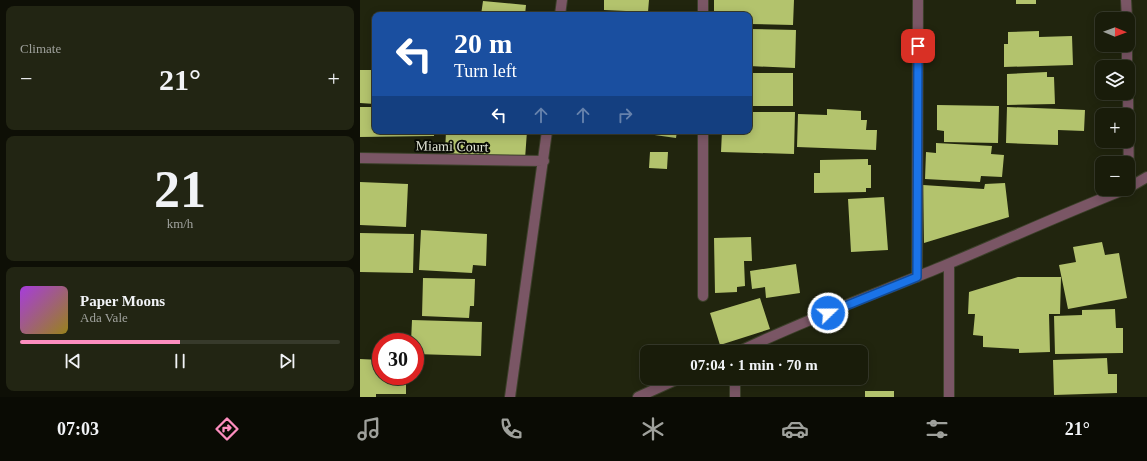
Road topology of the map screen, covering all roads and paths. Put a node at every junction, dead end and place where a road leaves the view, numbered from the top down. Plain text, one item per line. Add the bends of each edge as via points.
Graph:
1 (562, 0) edge
2 (702, 0) edge
3 (918, 0) edge
4 (1126, 0) edge
5 (560, 12) edge
6 (702, 12) edge
7 (1127, 12) edge
8 (1128, 100) edge
9 (547, 134) edge
10 (702, 134) edge
11 (1128, 156) edge
12 (360, 158) edge
13 (544, 161) junction
14 (1147, 177) edge
15 (1135, 184) edge
16 (1107, 196) edge
17 (949, 264) junction
18 (917, 277) junction
19 (703, 296) dead end
20 (752, 345) edge
21 (665, 385) edge
22 (735, 385) edge
23 (510, 397) edge
24 (638, 397) edge
25 (735, 397) edge
26 (949, 397) edge

1 - 5 street
2 - 6 street
3 - 18 street
4 - 7 street
8 - 11 street
9 - 13 street
10 - 19 street
12 - 13 street, Miami Court
13 - 23 street
14 - 15 street
16 - 17 street
17 - 18 street
17 - 26 street
18 - 20 street
21 - 24 street
22 - 25 street

